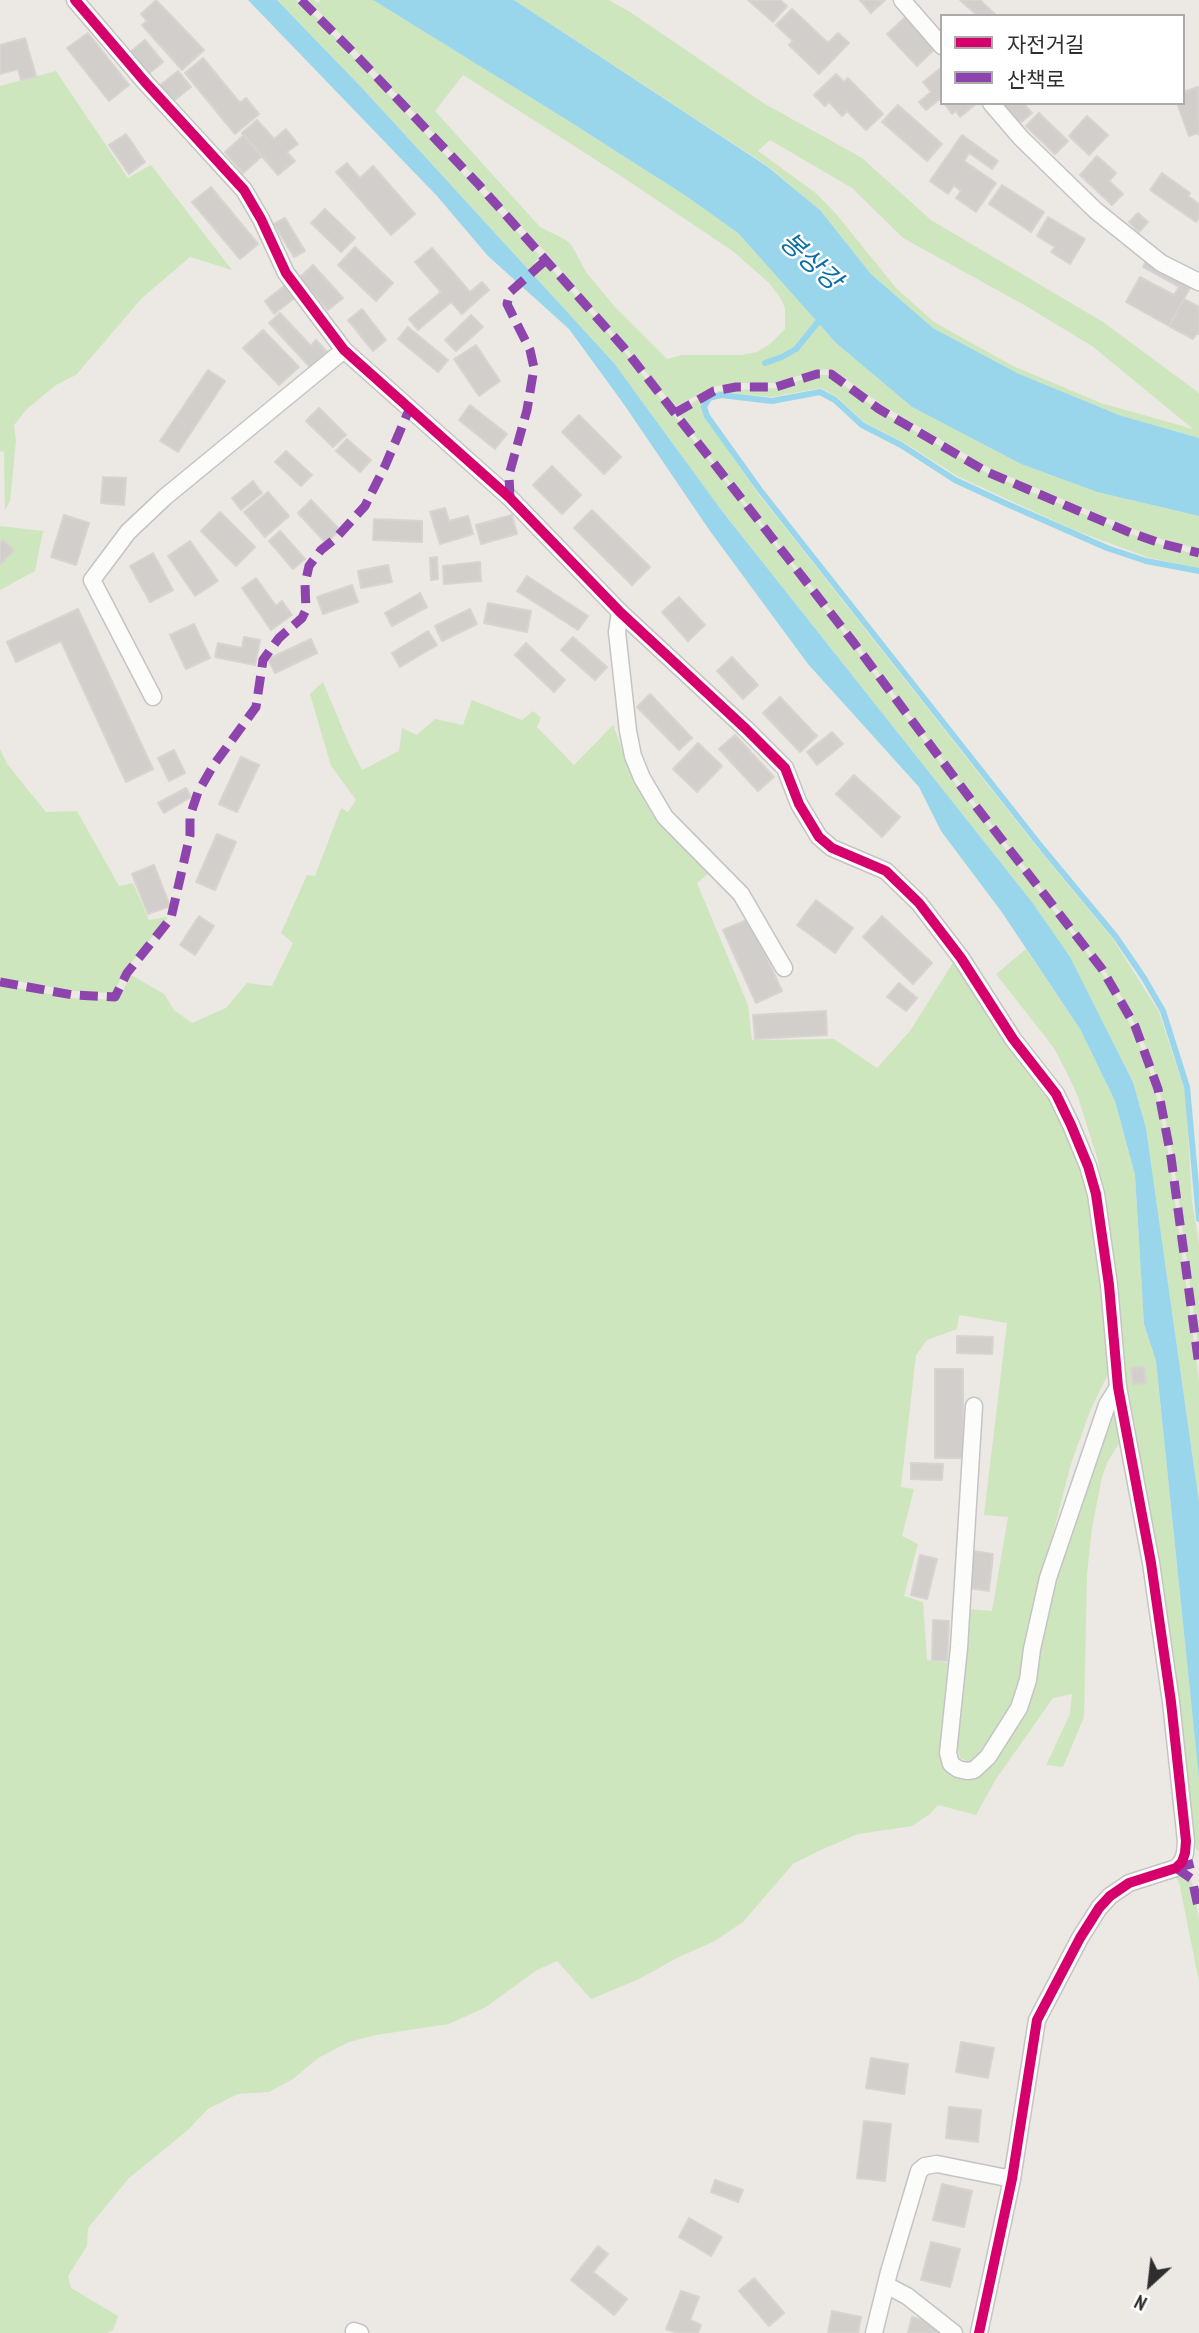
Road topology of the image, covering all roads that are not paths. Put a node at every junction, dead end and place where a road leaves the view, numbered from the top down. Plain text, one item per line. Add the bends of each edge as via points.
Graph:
1 (75, 0) edge
2 (902, 0) edge
3 (940, 44) edge
4 (993, 105) edge
5 (1199, 282) edge
6 (344, 350) junction
7 (620, 612) junction
8 (153, 697) dead end
9 (784, 968) dead end
10 (1118, 1387) junction
11 (974, 1406) dead end
12 (1012, 2179) junction
13 (886, 2285) junction
14 (874, 2333) edge
15 (954, 2333) edge
16 (979, 2333) edge

1 - 6 street via 244,190 286,273
2 - 3 street
4 - 5 street via 1095,211 1161,263
6 - 7 street via 510,498
6 - 8 street via 165,497 128,532 92,580
7 - 9 street via 617,632 628,731 642,778 665,817 741,894
7 - 10 street via 785,768 819,837 832,848 886,871 919,903 1056,1094 1096,1194
10 - 11 street via 1107,1405 1048,1578 1019,1708 988,1758 967,1771 951,1764 948,1753
10 - 12 street via 1171,1702 1185,1853 1176,1868 1129,1883 1110,1896 1080,1938 1037,2020
12 - 13 street via 937,2164 919,2171
12 - 16 street
13 - 14 street
13 - 15 street

